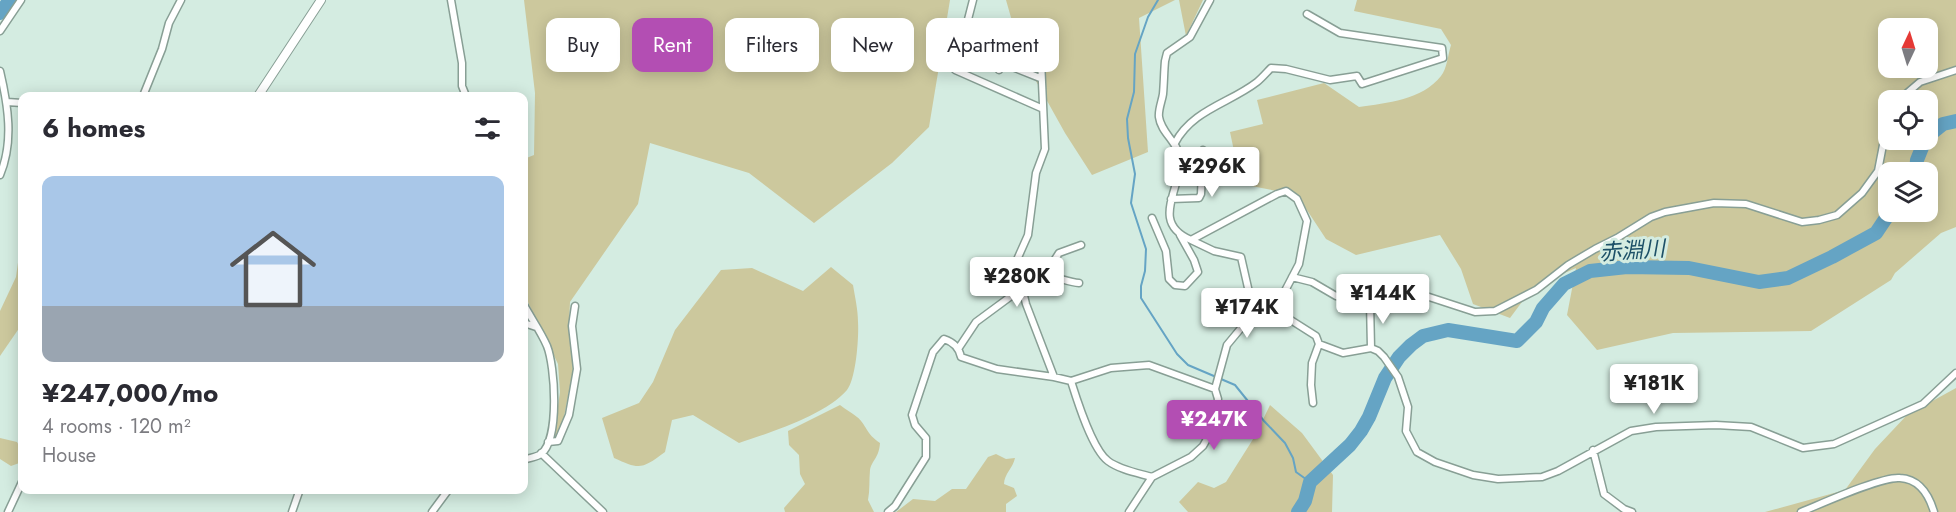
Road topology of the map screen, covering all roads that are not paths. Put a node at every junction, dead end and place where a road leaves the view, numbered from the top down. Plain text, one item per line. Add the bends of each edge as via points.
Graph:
1 (21, 0) edge
2 (181, 0) edge
3 (321, 0) edge
4 (451, 0) edge
5 (973, 0) edge
6 (1210, 0) edge
7 (1307, 14) dead end
8 (968, 18) edge
9 (0, 32) edge
10 (1956, 70) edge
11 (0, 71) edge
12 (960, 72) edge
13 (1025, 72) edge
14 (1040, 72) edge
15 (1040, 78) junction
16 (1911, 90) edge
17 (145, 92) edge
18 (261, 92) edge
19 (464, 92) edge
20 (7, 102) junction
21 (18, 102) edge
22 (1041, 108) junction
23 (1175, 143) junction
24 (1203, 150) dead end
25 (1882, 150) edge
26 (3, 159) edge
27 (0, 175) edge
28 (1171, 200) junction
29 (1152, 218) dead end
30 (1179, 234) junction
31 (1191, 240) junction
32 (1081, 245) dead end
33 (1045, 275) junction
34 (1292, 277) junction
35 (1079, 284) dead end
36 (1022, 289) junction
37 (1370, 302) junction
38 (575, 306) dead end
39 (1256, 310) junction
40 (1275, 310) junction
41 (528, 312) edge
42 (528, 324) edge
43 (536, 327) junction
44 (1318, 344) junction
45 (1371, 348) junction
46 (958, 349) junction
47 (1956, 373) edge
48 (1054, 377) junction
49 (1071, 381) junction
50 (1216, 387) junction
51 (1313, 403) dead end
52 (548, 442) junction
53 (1593, 450) junction
54 (541, 453) junction
55 (528, 458) edge
56 (1152, 477) junction
57 (18, 491) edge
58 (298, 494) edge
59 (445, 494) edge
60 (8, 512) edge
61 (292, 512) edge
62 (432, 512) edge
63 (603, 512) edge
64 (888, 512) edge
65 (1129, 512) edge
66 (1632, 512) edge
67 (1801, 512) edge
68 (1934, 512) edge

1 - 9 street
2 - 17 street
3 - 18 street
4 - 19 street
5 - 8 street
6 - 23 street via 1190,37 1167,53 1159,117
7 - 23 street via 1340,33 1442,48 1443,58 1362,84 1358,76 1330,80 1271,68 1257,82 1205,111 1180,133
10 - 16 street via 1920,82
11 - 20 street
12 - 22 street
13 - 15 street
14 - 15 street
15 - 22 street
20 - 21 street
20 - 26 street via 9,131
22 - 36 street via 1045,148 1036,173 1028,235 1016,262
23 - 28 street via 1180,157
24 - 28 street via 1199,198
25 - 37 street via 1878,171 1862,193 1837,214 1818,220 1802,222 1746,204 1689,206 1651,217 1568,265 1536,290 1495,310 1475,312 1426,296
26 - 27 street
28 - 30 street via 1169,217
29 - 30 street via 1166,251 1169,279 1175,285 1185,286 1198,272
30 - 31 street
31 - 34 street via 1286,191 1297,199 1307,221 1299,264
31 - 39 street via 1214,251 1241,257
32 - 33 street via 1059,253
33 - 35 street
33 - 36 street
34 - 37 street via 1312,282 1336,296
34 - 40 street
36 - 46 street via 976,322
36 - 48 street
37 - 45 street
38 - 52 street via 572,326 577,369 573,396 558,441
39 - 40 street
39 - 50 street via 1227,345
40 - 44 street via 1316,336
41 - 43 street
42 - 43 street
43 - 52 street via 554,370 555,406
44 - 45 street via 1343,353
44 - 51 street via 1312,363
45 - 53 street via 1384,357 1398,377 1408,406 1406,431 1417,452 1435,462 1498,479 1542,477
46 - 48 street via 961,357 997,369
46 - 64 street via 944,339 933,352 912,415 926,438 926,457
47 - 53 street via 1923,404 1834,444 1803,448 1751,428 1716,425 1631,431
48 - 49 street
49 - 50 street via 1111,368 1149,364
49 - 56 street via 1086,422 1107,460
50 - 56 street via 1218,399 1212,430 1203,446 1191,458
52 - 54 street
53 - 66 street via 1604,494
54 - 55 street
54 - 63 street
56 - 65 street
57 - 60 street
58 - 61 street
59 - 62 street
67 - 68 street via 1884,480 1900,478 1917,484 1929,495

